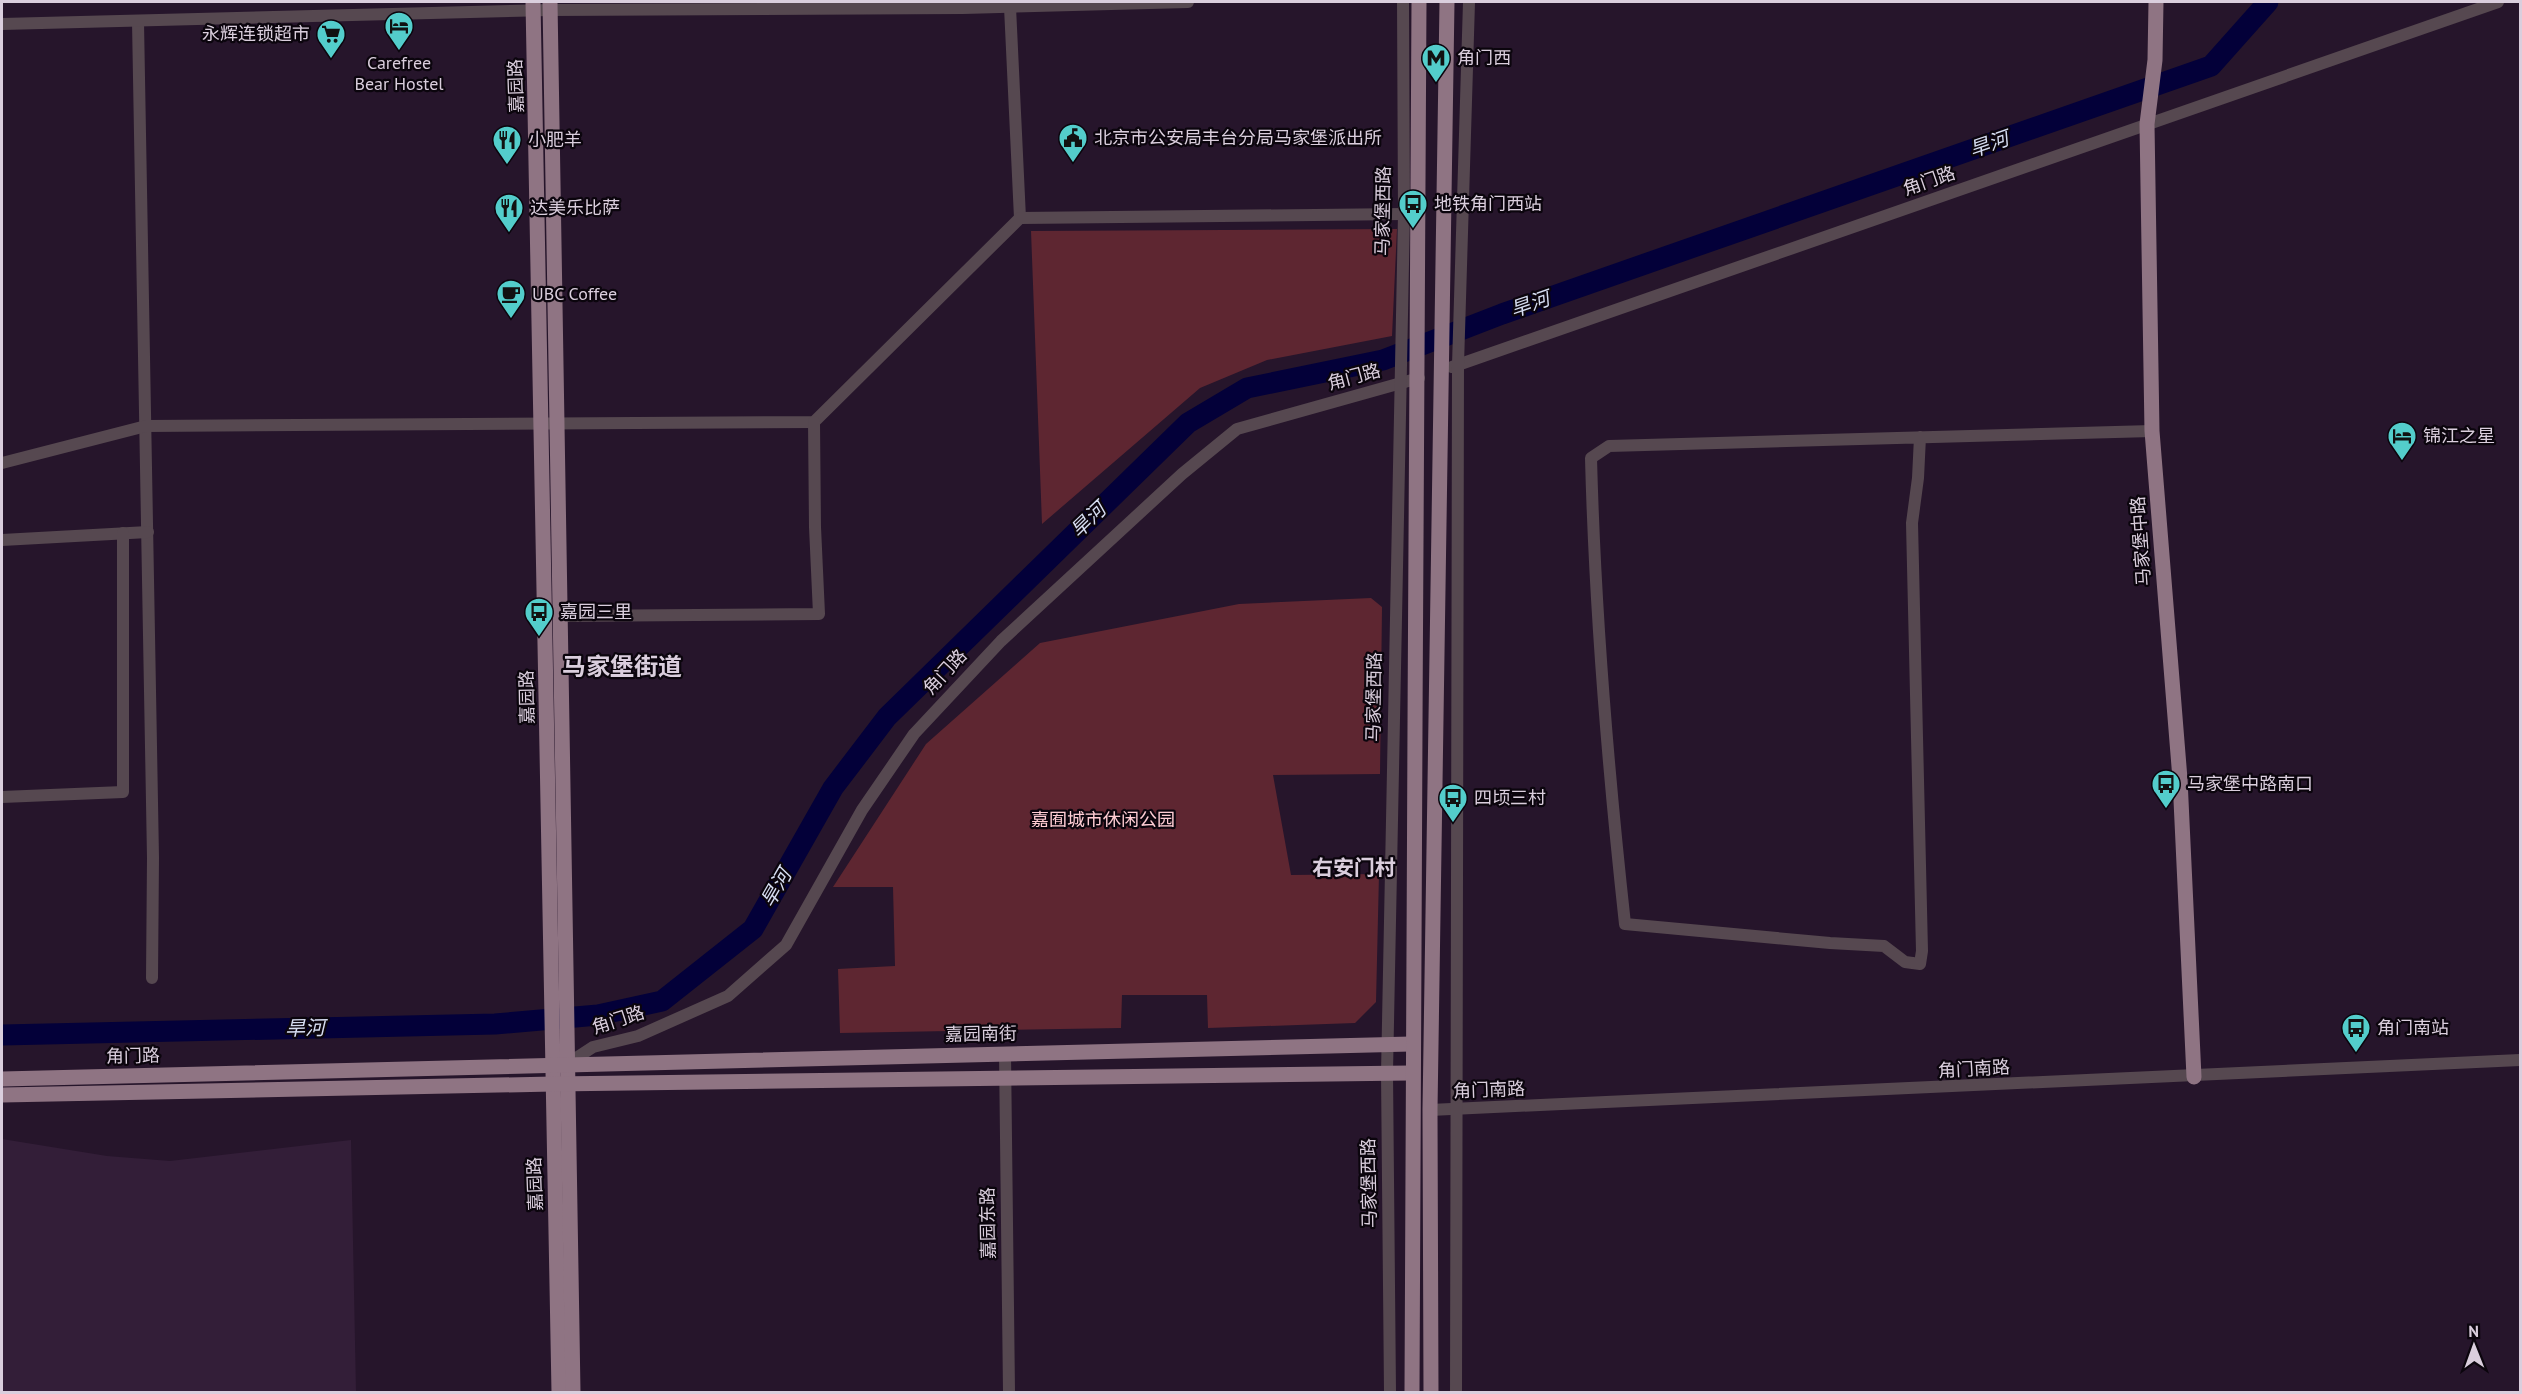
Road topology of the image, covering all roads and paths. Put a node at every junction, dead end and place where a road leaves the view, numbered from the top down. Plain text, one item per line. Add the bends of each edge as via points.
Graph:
1 (1188, 2) edge
2 (1403, 2) edge
3 (1419, 2) edge
4 (1447, 2) edge
5 (1468, 2) edge
6 (2156, 2) edge
7 (2498, 2) edge
8 (552, 4) edge
9 (533, 6) edge
10 (1010, 7) junction
11 (138, 22) junction
12 (2, 24) edge
13 (2148, 119) junction
14 (1404, 214) junction
15 (1020, 218) junction
16 (1458, 358) junction
17 (1440, 367) junction
18 (1419, 373) junction
19 (1399, 382) junction
20 (814, 422) junction
21 (549, 423) junction
22 (146, 426) junction
23 (2152, 431) junction
24 (1920, 437) junction
25 (2, 463) edge
26 (148, 532) junction
27 (123, 533) junction
28 (2, 540) edge
29 (560, 616) junction
30 (2, 797) edge
31 (152, 978) dead end
32 (560, 984) junction
33 (1411, 1044) junction
34 (1388, 1045) junction
35 (1005, 1053) junction
36 (2520, 1060) edge
37 (560, 1064) junction
38 (1387, 1073) junction
39 (1410, 1073) junction
40 (2194, 1077) junction
41 (1004, 1078) junction
42 (2, 1079) edge
43 (560, 1084) junction
44 (2, 1095) edge
45 (1430, 1110) junction
46 (1458, 1110) junction
47 (559, 1392) edge
48 (573, 1392) edge
49 (1009, 1392) edge
50 (1390, 1392) edge
51 (1412, 1392) edge
52 (1431, 1392) edge
53 (1456, 1392) edge

1 - 10 street
2 - 14 street, 马家堡西路
3 - 18 main road, 马家堡西路
4 - 17 main road
5 - 16 street
6 - 13 main road, 马家堡中路
7 - 13 street, 角门路
8 - 9 street
8 - 10 street
8 - 21 main road, 嘉园路
9 - 11 street
9 - 21 main road, 嘉园路
10 - 15 street
11 - 12 street
11 - 22 street
13 - 16 street, 角门路 via 1577,326
13 - 23 main road, 马家堡中路
14 - 15 street
14 - 19 street, 马家堡西路
15 - 20 street
16 - 17 street, 角门路
16 - 46 street
17 - 45 main road
18 - 19 street, 角门路
18 - 33 main road, 马家堡西路
19 - 34 street, 马家堡西路
19 - 37 street, 角门路 via 1238,429 1182,474 1001,641 914,734 862,810 786,945 729,996 638,1036 593,1047
20 - 21 street
20 - 29 street via 819,614
21 - 22 street
21 - 29 main road, 嘉园路
21 - 32 main road, 嘉园路
22 - 25 street
22 - 26 street
23 - 24 street
23 - 40 main road, 马家堡中路 via 2180,779
24 - 24 street via 1912,529 1920,963 1905,962 1884,946 1625,924 1594,581 1591,458 1609,446
26 - 27 street
26 - 31 street
27 - 28 street
27 - 30 street via 123,792
29 - 32 main road, 嘉园路
32 - 37 main road, 嘉园路
33 - 34 main road, 嘉园南街
33 - 39 main road, 马家堡西路
34 - 35 main road, 嘉园南街
34 - 38 street, 马家堡西路
35 - 37 main road, 嘉园南街
35 - 41 street, 嘉园东路
36 - 40 street, 角门南路
37 - 42 main road, 角门路
37 - 43 main road, 嘉园路
38 - 39 main road
38 - 41 main road
38 - 50 street, 马家堡西路
39 - 51 main road, 马家堡西路
40 - 46 street, 角门南路
41 - 43 main road
41 - 49 street, 嘉园东路
43 - 44 main road, 角门路
43 - 47 main road, 嘉园路
43 - 48 main road, 嘉园路
45 - 46 street, 角门南路
45 - 52 main road
46 - 53 street

